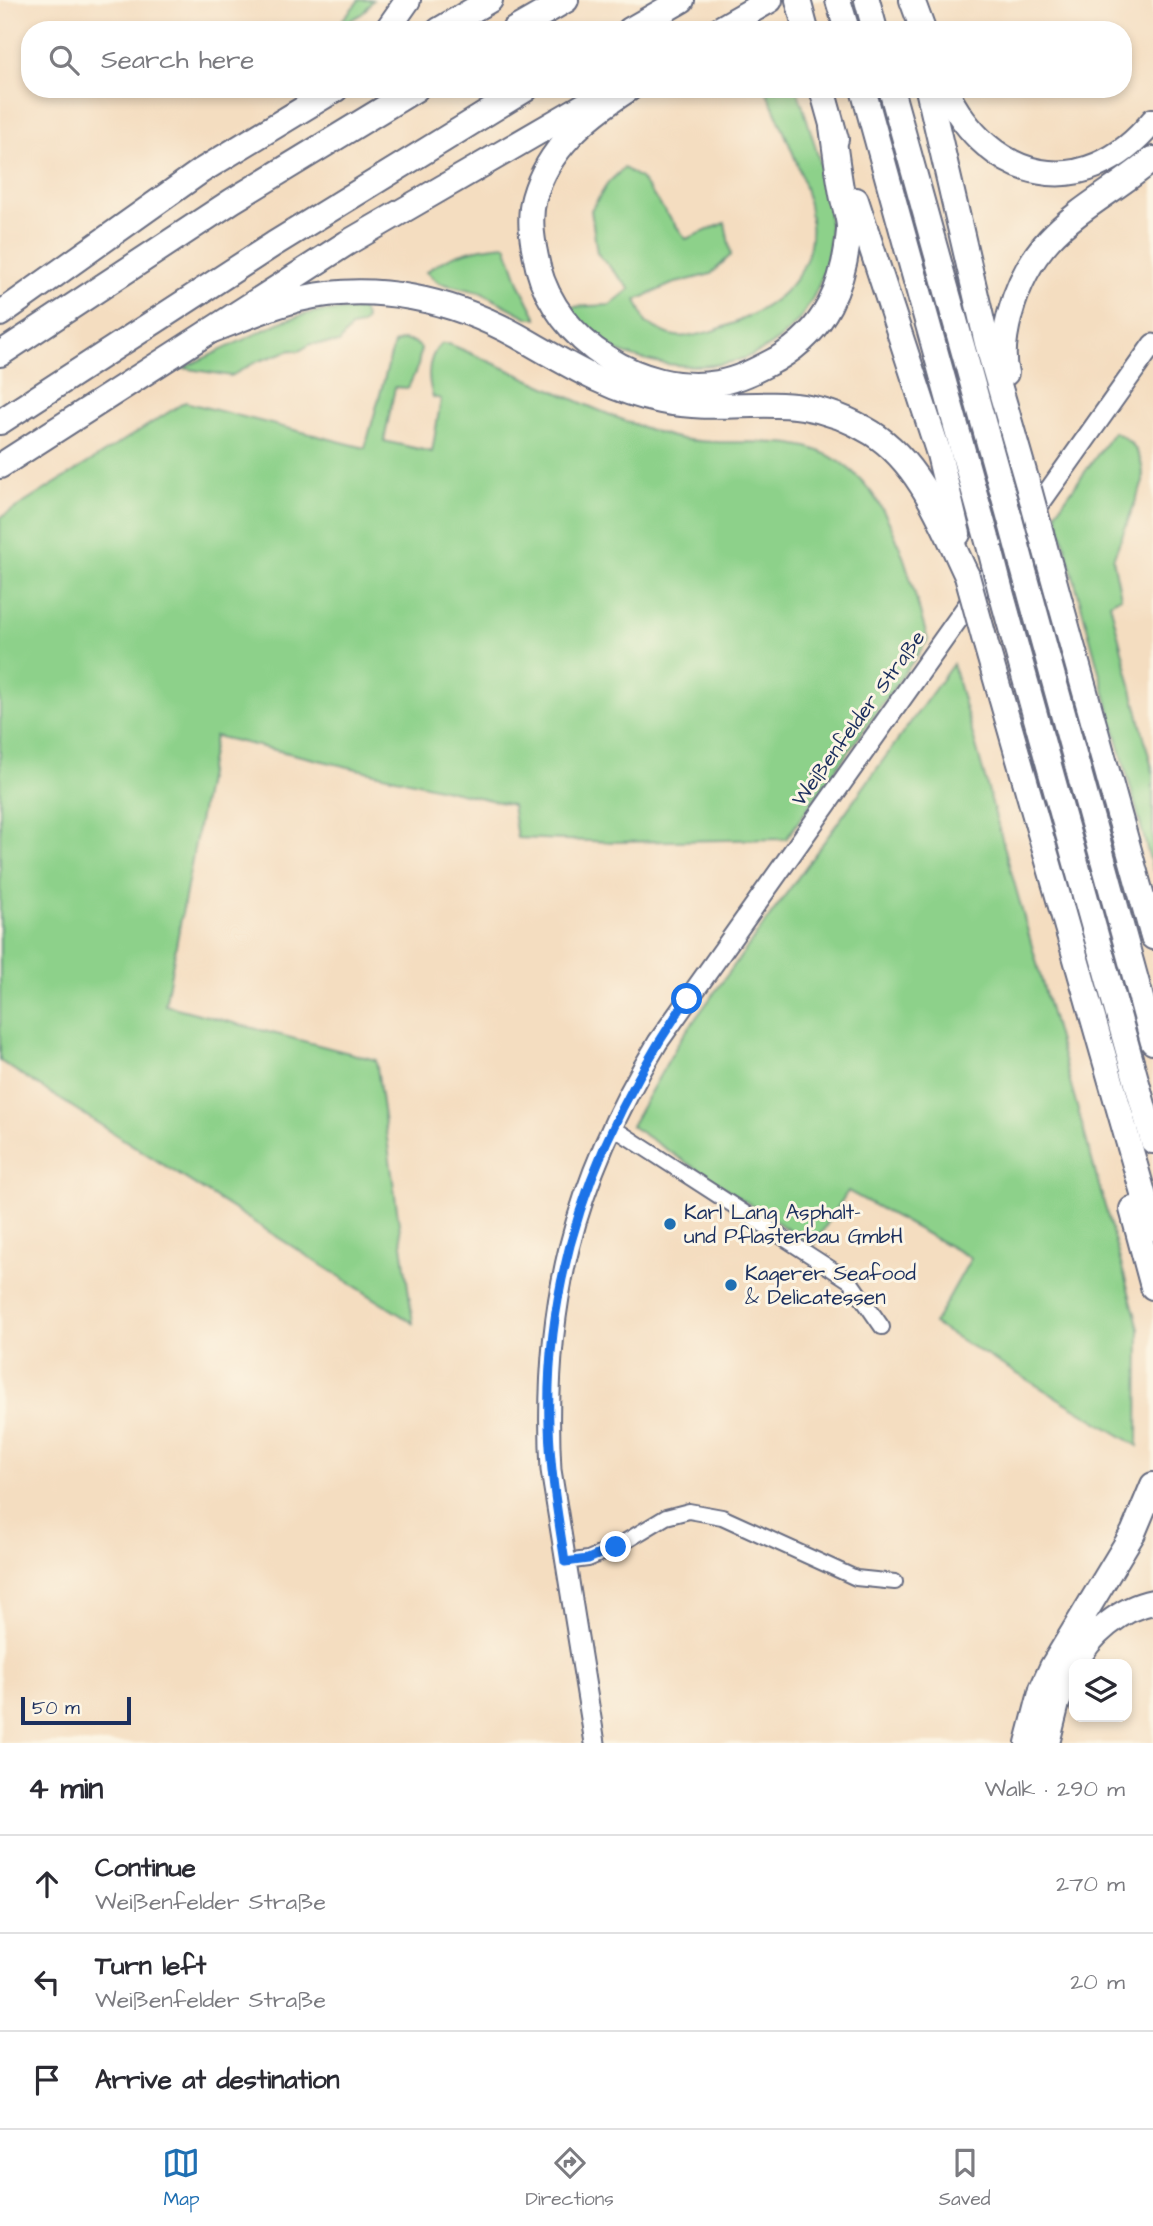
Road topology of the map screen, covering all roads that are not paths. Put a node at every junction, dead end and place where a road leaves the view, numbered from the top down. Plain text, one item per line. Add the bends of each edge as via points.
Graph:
1 (408, 0) edge
2 (490, 0) edge
3 (566, 0) edge
4 (682, 0) edge
5 (770, 0) edge
6 (838, 0) edge
7 (867, 0) edge
8 (909, 0) edge
9 (393, 21) edge
10 (454, 21) edge
11 (530, 21) edge
12 (646, 21) edge
13 (734, 21) edge
14 (844, 21) edge
15 (873, 21) edge
16 (912, 21) edge
17 (919, 21) edge
18 (312, 98) edge
19 (320, 98) edge
20 (401, 98) edge
21 (511, 98) edge
22 (597, 98) edge
23 (615, 98) edge
24 (824, 98) edge
25 (865, 98) edge
26 (893, 98) edge
27 (930, 98) edge
28 (950, 98) edge
29 (294, 113) junction
30 (1153, 121) edge
31 (832, 126) junction
32 (1153, 159) edge
33 (0, 314) edge
34 (210, 331) junction
35 (1153, 344) edge
36 (0, 354) edge
37 (0, 422) edge
38 (1015, 439) junction
39 (0, 466) edge
40 (967, 576) junction
41 (1153, 937) edge
42 (1153, 1042) edge
43 (1115, 1096) junction
44 (612, 1127) junction
45 (1153, 1141) edge
46 (1153, 1228) edge
47 (1153, 1287) edge
48 (882, 1327) dead end
49 (1153, 1485) edge
50 (565, 1562) junction
51 (895, 1583) dead end
52 (1153, 1602) edge
53 (1080, 1659) edge
54 (1069, 1678) edge
55 (595, 1743) edge
56 (1028, 1743) edge
57 (1047, 1743) edge

1 - 9 highway
2 - 10 highway
3 - 11 highway
4 - 12 highway
5 - 13 highway
6 - 14 highway
7 - 15 highway
8 - 16 highway
8 - 17 highway
18 - 29 highway
19 - 29 highway
20 - 36 highway via 232,201
21 - 37 highway via 274,244
22 - 34 highway via 347,243
23 - 31 highway via 594,112 549,162 533,200 532,241 542,284 560,318 580,340 636,371 680,382 717,383 749,374 786,354 830,309 849,228
24 - 31 highway
25 - 45 highway, bridge
26 - 42 highway, bridge
27 - 38 highway via 987,343
28 - 30 highway via 973,135 999,157 1032,171 1055,174 1099,164 1138,139
29 - 33 highway via 137,214
31 - 40 highway via 939,454
32 - 38 highway via 1067,221 1024,276 1005,340 1004,366 1015,411
34 - 39 highway
34 - 40 highway via 296,300 392,293 444,304 500,326 621,391 694,405 770,402 824,411 847,419 895,451 926,491
35 - 44 street, Weißenfelder Straße via 657,1042
38 - 41 highway, bridge
40 - 43 highway, bridge
43 - 46 highway
43 - 47 highway via 1111,1135
44 - 48 street via 850,1281
44 - 50 street, Weißenfelder Straße via 573,1223 550,1361 551,1470
49 - 56 highway via 1128,1543 1047,1678
50 - 51 street via 588,1559 666,1517 689,1511 722,1517 856,1578
50 - 55 street, Weißenfelder Straße
52 - 53 highway via 1128,1610 1109,1623
54 - 57 highway

